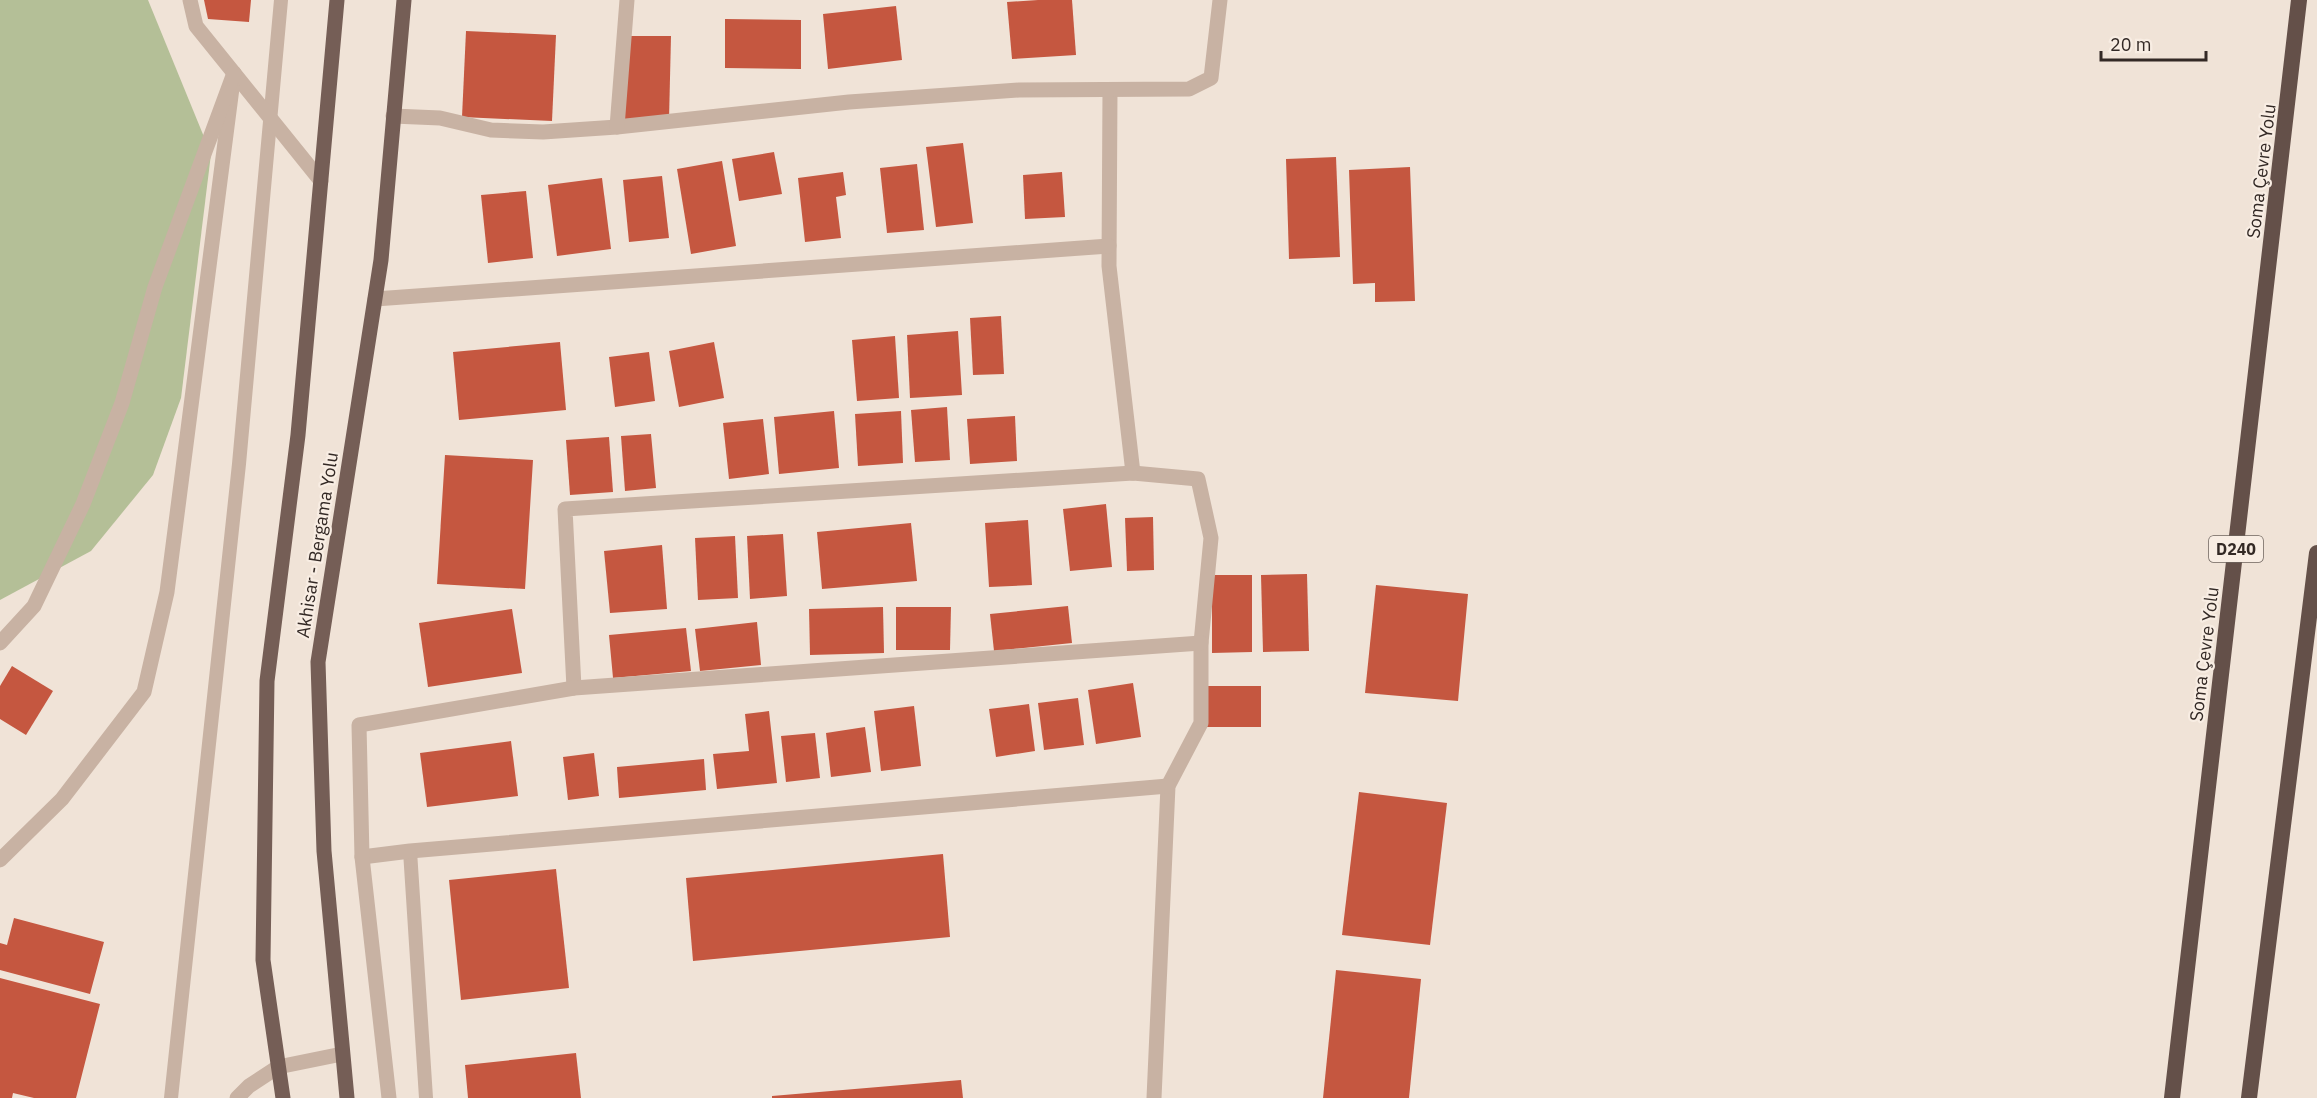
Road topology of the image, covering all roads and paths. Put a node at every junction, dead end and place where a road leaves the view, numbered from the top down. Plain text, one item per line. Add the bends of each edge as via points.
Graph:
1 (190, 0) edge
2 (281, 0) edge
3 (337, 0) edge
4 (404, 0) edge
5 (627, 0) edge
6 (1220, 0) edge
7 (2300, 0) edge
8 (234, 73) junction
9 (1110, 90) junction
10 (393, 116) junction
11 (271, 119) junction
12 (617, 127) junction
13 (321, 181) junction
14 (1109, 246) junction
15 (375, 299) junction
16 (1133, 473) junction
17 (2317, 553) edge
18 (0, 643) edge
19 (1201, 643) junction
20 (574, 688) junction
21 (1168, 786) junction
22 (410, 850) junction
23 (362, 857) junction
24 (0, 860) edge
25 (342, 1054) junction
26 (278, 1066) junction
27 (171, 1098) edge
28 (237, 1098) edge
29 (283, 1098) edge
30 (347, 1098) edge
31 (389, 1098) edge
32 (426, 1098) edge
33 (1154, 1098) edge
34 (2172, 1098) edge
35 (2249, 1098) edge

1 - 8 street via 196,26
2 - 11 lane
3 - 13 main road, Akhisar - Bergama Yolu
4 - 10 main road, Akhisar - Bergama Yolu
5 - 12 street
6 - 9 street via 1211,78 1189,89
7 - 34 highway, Soma Çevre Yolu / D240
8 - 11 street
8 - 18 street via 155,287 122,403 83,504 34,606
8 - 24 street via 167,592 144,692 62,799
9 - 12 street via 1019,90
9 - 14 street
10 - 12 street via 441,118 491,130 543,132
10 - 15 main road, Akhisar - Bergama Yolu
11 - 13 street
11 - 27 lane via 238,476
13 - 26 main road, Akhisar - Bergama Yolu via 298,435 267,681 263,960
14 - 15 street
14 - 16 street
15 - 25 main road, Akhisar - Bergama Yolu via 318,662 324,851
16 - 19 street via 1198,480 1211,538
16 - 20 street via 566,509
17 - 35 highway
19 - 20 street
19 - 21 street via 1201,723
20 - 23 street via 359,725
21 - 22 street
21 - 33 street
22 - 23 street
22 - 32 lane
23 - 31 street
25 - 26 street
25 - 30 main road, Akhisar - Bergama Yolu
26 - 28 street
26 - 29 main road, Akhisar - Bergama Yolu

